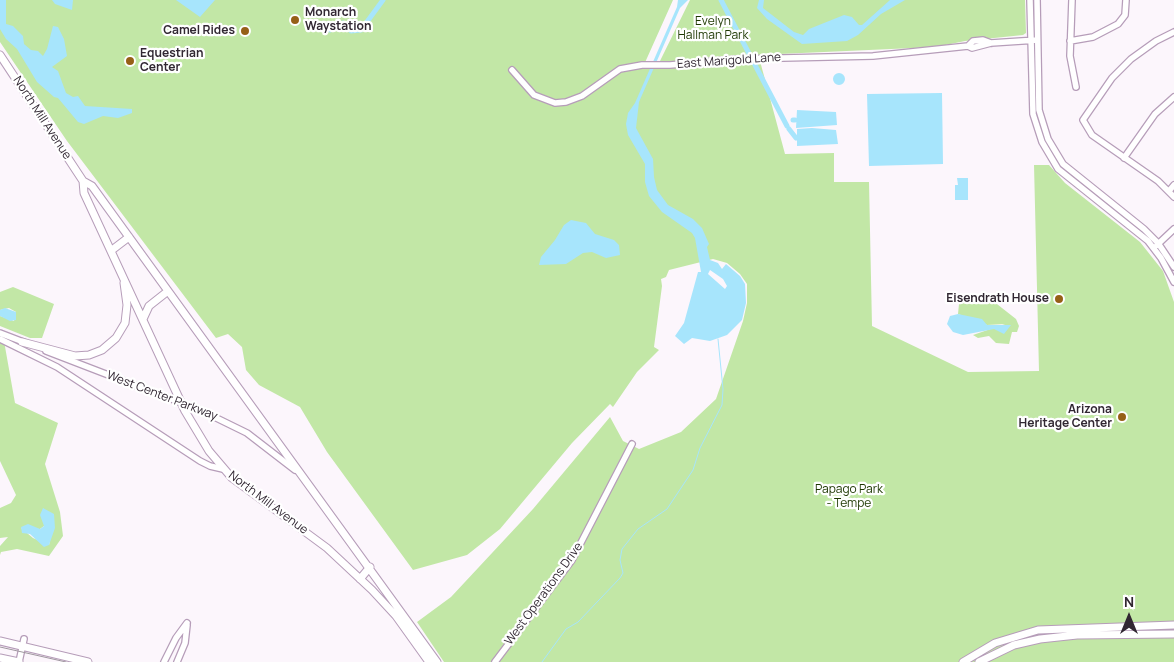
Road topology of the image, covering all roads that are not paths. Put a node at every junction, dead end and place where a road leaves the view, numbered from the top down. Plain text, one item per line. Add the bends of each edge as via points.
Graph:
1 (1030, 0) edge
2 (1037, 0) edge
3 (1072, 0) edge
4 (1126, 0) edge
5 (1174, 32) edge
6 (1034, 40) junction
7 (1070, 41) junction
8 (0, 55) edge
9 (512, 70) dead end
10 (1076, 87) dead end
11 (1174, 96) edge
12 (1124, 158) junction
13 (83, 181) junction
14 (1174, 185) edge
15 (1169, 191) junction
16 (1174, 197) edge
17 (1174, 229) edge
18 (129, 237) junction
19 (1156, 245) junction
20 (112, 250) junction
21 (1174, 267) edge
22 (123, 275) junction
23 (1174, 282) edge
24 (168, 291) junction
25 (143, 319) junction
26 (0, 333) edge
27 (0, 339) edge
28 (22, 342) junction
29 (632, 444) dead end
30 (222, 469) junction
31 (310, 483) junction
32 (370, 566) junction
33 (360, 579) junction
34 (1174, 625) edge
35 (1174, 634) edge
36 (0, 641) edge
37 (23, 643) junction
38 (0, 658) edge
39 (19, 662) edge
40 (88, 662) edge
41 (164, 662) edge
42 (177, 662) edge
43 (429, 662) edge
44 (437, 662) edge
45 (495, 662) edge
46 (963, 662) edge
47 (979, 662) edge

1 - 6 street
2 - 6 street
3 - 7 street
4 - 7 street via 1123,19 1093,37
5 - 12 street via 1131,59 1112,78 1083,120 1092,134
6 - 9 street, East Marigold Lane via 991,43 983,40 973,41 968,46 882,55 642,65 620,69 582,96 555,103 534,95
6 - 19 street via 1039,110 1054,153 1144,229
7 - 10 street
8 - 13 main road, North Mill Avenue
11 - 12 street via 1155,114
12 - 15 street
13 - 18 main road, North Mill Avenue via 92,186
13 - 20 main road, North Mill Avenue via 84,193
14 - 15 street
15 - 16 street
17 - 19 street
18 - 20 main road
18 - 24 main road, North Mill Avenue
19 - 21 street
19 - 23 street
20 - 22 main road, North Mill Avenue
22 - 25 main road, North Mill Avenue
22 - 28 main road via 126,319 108,346 96,353 79,356
24 - 25 main road via 149,306
24 - 31 main road, North Mill Avenue
25 - 30 main road, North Mill Avenue via 185,411
26 - 28 street, West Center Parkway
27 - 30 street, West Center Parkway via 57,367 200,461
28 - 31 street, West Center Parkway, bridge via 222,419 255,438
29 - 45 street, West Operations Drive via 572,560
30 - 33 main road, North Mill Avenue via 327,548
31 - 32 main road, North Mill Avenue
32 - 33 main road
32 - 44 main road, North Mill Avenue
33 - 43 main road, North Mill Avenue via 396,616
34 - 46 main road via 1038,630 994,644
35 - 47 main road via 1077,635 1040,639 1014,646
36 - 37 main road
37 - 39 street
37 - 40 main road
38 - 39 main road
41 - 42 street via 187,623 185,643

